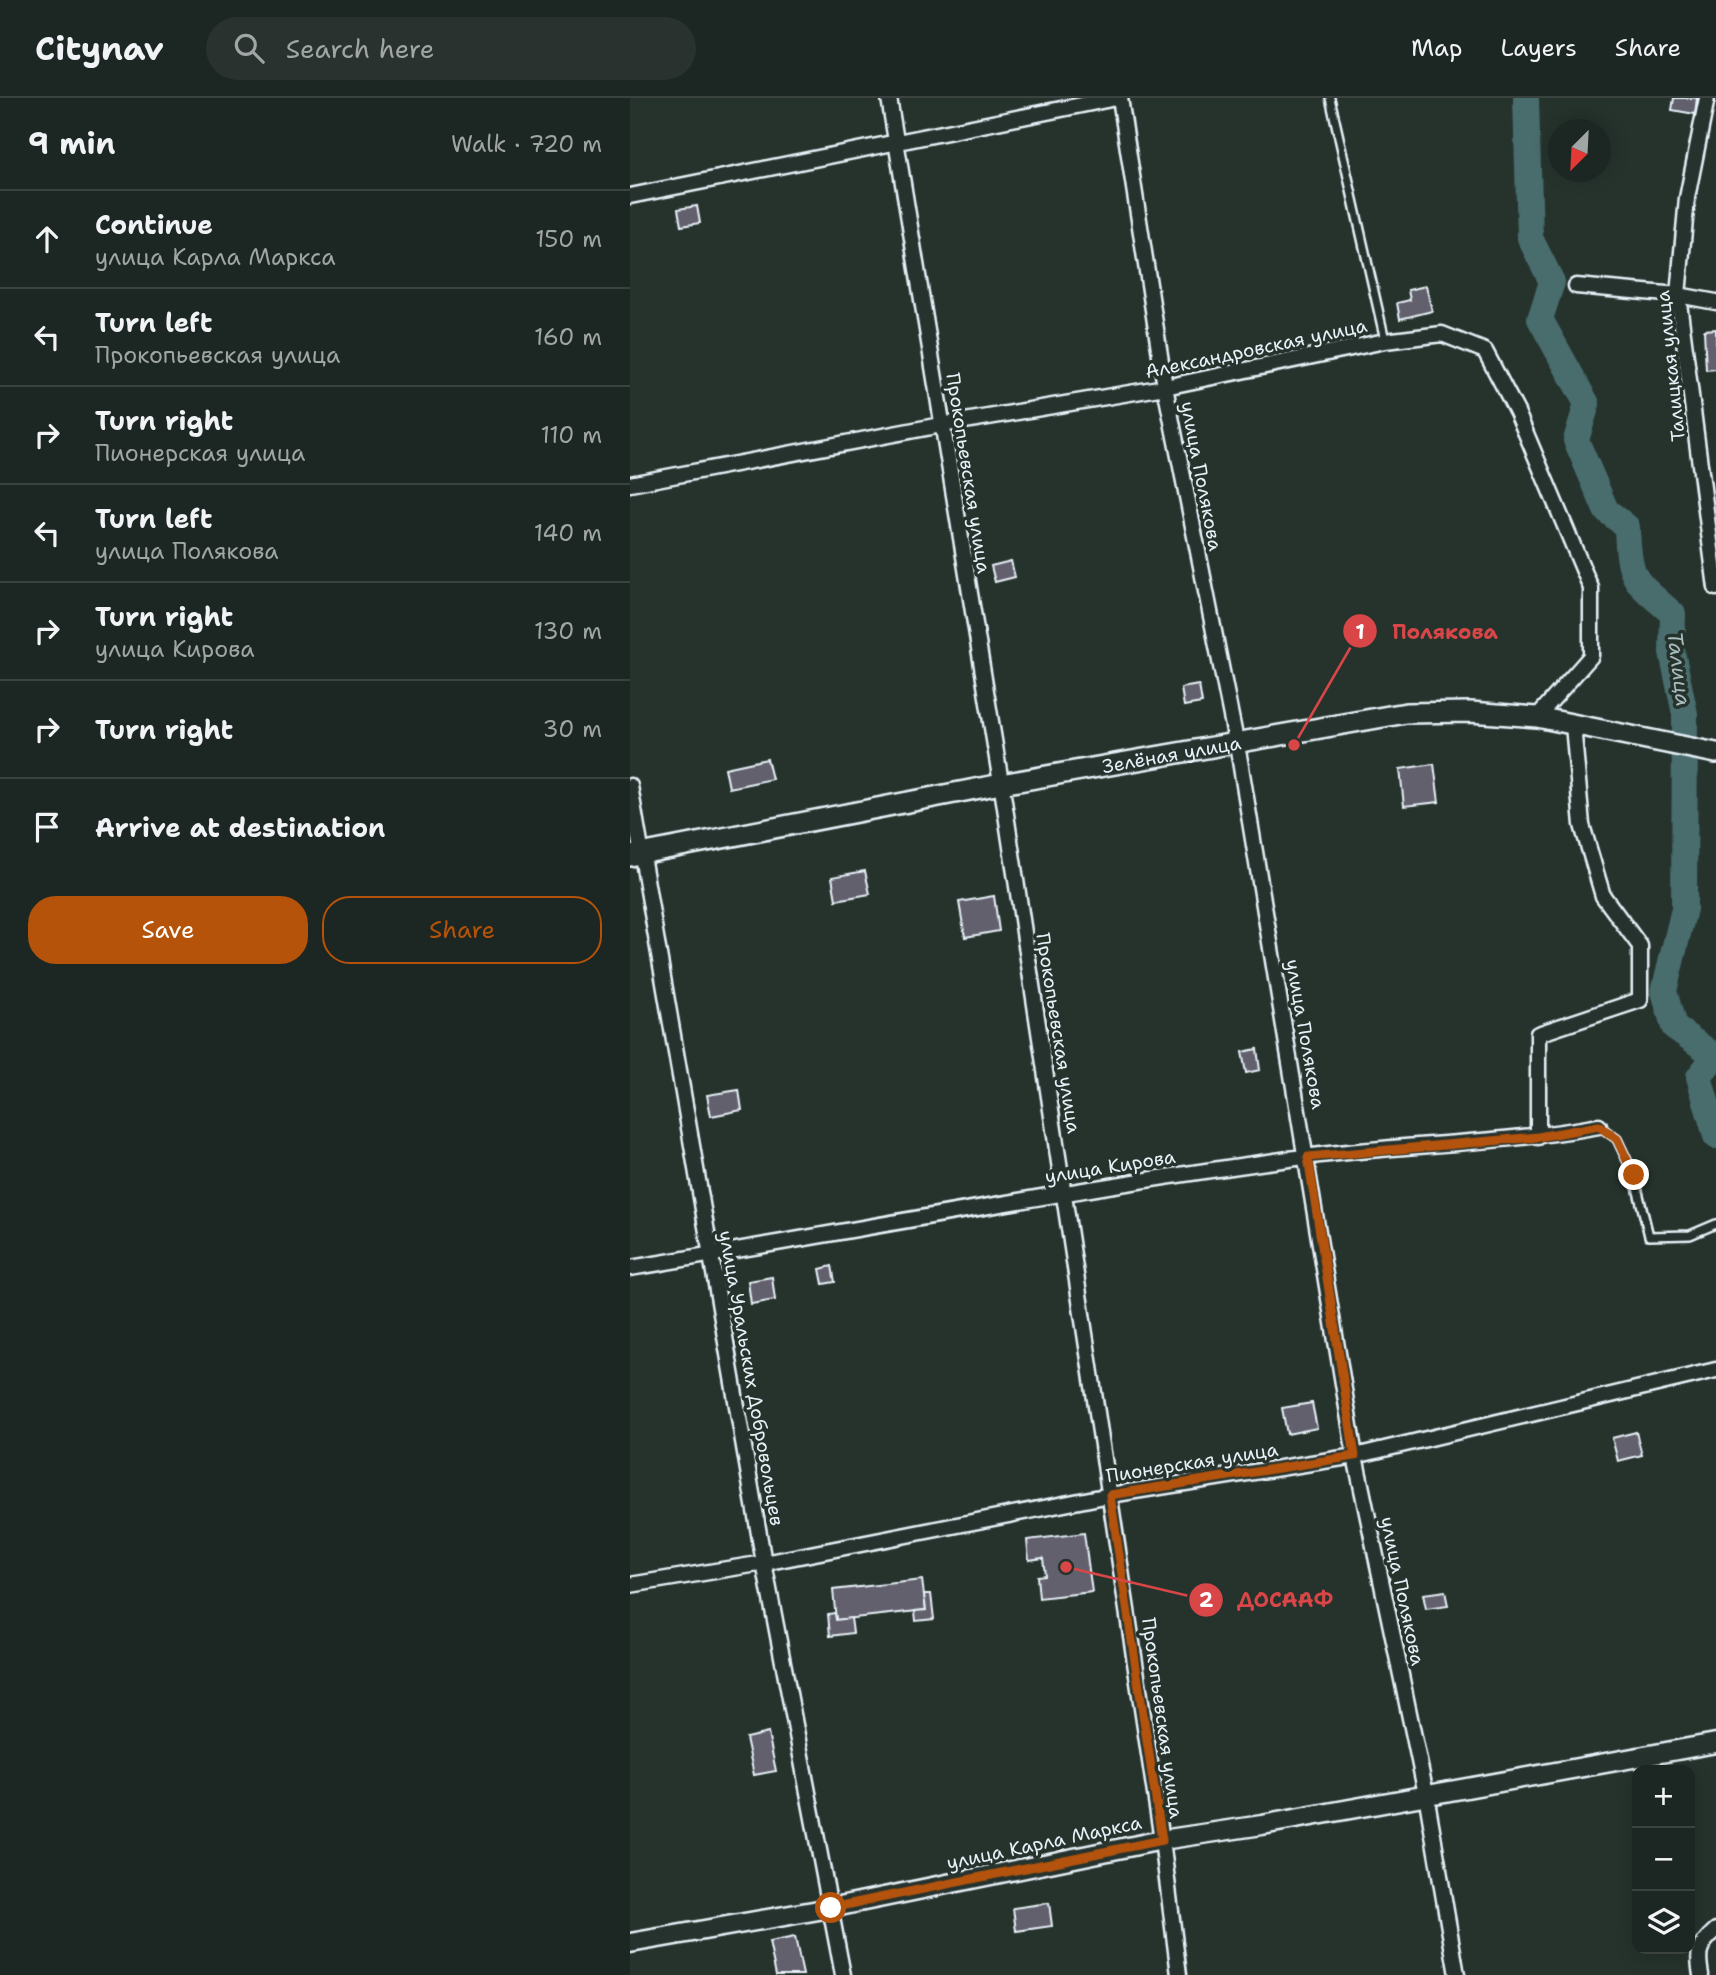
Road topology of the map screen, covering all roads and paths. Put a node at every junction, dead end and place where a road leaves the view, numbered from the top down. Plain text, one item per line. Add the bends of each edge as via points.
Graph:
1 (889, 98) edge
2 (1118, 98) edge
3 (1329, 98) edge
4 (1707, 98) edge
5 (898, 140) junction
6 (630, 196) edge
7 (1576, 286) dead end
8 (1678, 295) junction
9 (1716, 302) edge
10 (1385, 341) junction
11 (1165, 387) junction
12 (942, 425) junction
13 (630, 484) edge
14 (1716, 588) edge
15 (1537, 717) junction
16 (1573, 724) junction
17 (1237, 743) junction
18 (1714, 753) edge
19 (1001, 785) junction
20 (630, 786) edge
21 (636, 855) edge
22 (1599, 1126) joint
23 (1538, 1137) junction
24 (1308, 1157) junction
25 (1063, 1192) junction
26 (1716, 1224) edge
27 (711, 1255) junction
28 (630, 1268) edge
29 (1716, 1370) edge
30 (1355, 1456) junction
31 (1110, 1495) junction
32 (764, 1563) junction
33 (630, 1585) edge
34 (1716, 1743) edge
35 (1426, 1794) junction
36 (1162, 1840) junction
37 (831, 1908) junction
38 (1716, 1930) edge
39 (630, 1943) edge
40 (843, 1975) edge
41 (1179, 1975) edge
42 (1457, 1975) edge
43 (1701, 1975) edge

1 - 5 street, Прокопьевская улица
2 - 5 street
2 - 11 street, улица Полякова
3 - 10 lane
4 - 8 street, Талицкая улица via 1687,198
5 - 6 street
5 - 12 street, Прокопьевская улица
7 - 8 street
8 - 9 street
8 - 14 street, Талицкая улица
10 - 11 street, Александровская улица
10 - 15 street, Александровская улица via 1442,334 1485,351 1517,412 1591,588 1591,656
11 - 12 street, Александровская улица
11 - 17 street, улица Полякова
12 - 13 street, Александровская улица
12 - 19 street, Прокопьевская улица
15 - 16 main road, Зелёная улица
15 - 17 main road, Зелёная улица via 1406,713
16 - 18 main road, Зелёная улица
16 - 23 street via 1582,825 1603,896 1640,946 1640,1000 1538,1034
17 - 19 main road, Зелёная улица
17 - 24 street, улица Полякова
19 - 21 main road, Зелёная улица
19 - 25 street, Прокопьевская улица
20 - 21 street, улица Уральских Добровольцев
21 - 27 street, улица Уральских Добровольцев
22 - 23 street, улица Кирова
22 - 26 lane via 1617,1139 1634,1175 1649,1236 1690,1235
23 - 24 street, улица Кирова
24 - 25 street, улица Кирова
24 - 30 street, улица Полякова
25 - 27 street, улица Кирова
25 - 31 street, Прокопьевская улица
27 - 28 street, улица Кирова
27 - 32 street, улица Уральских Добровольцев
29 - 30 street, Пионерская улица
30 - 31 street, Пионерская улица
30 - 35 street, улица Полякова
31 - 32 street, Пионерская улица
31 - 36 street, Прокопьевская улица
32 - 33 street, Пионерская улица
32 - 37 street, улица Уральских Добровольцев
34 - 35 street, улица Карла Маркса
35 - 36 street, улица Карла Маркса
35 - 42 street, улица Полякова
36 - 37 street, улица Карла Маркса
36 - 41 street, Прокопьевская улица
37 - 39 street, улица Карла Маркса
37 - 40 street, улица Уральских Добровольцев
38 - 43 street via 1701,1943

